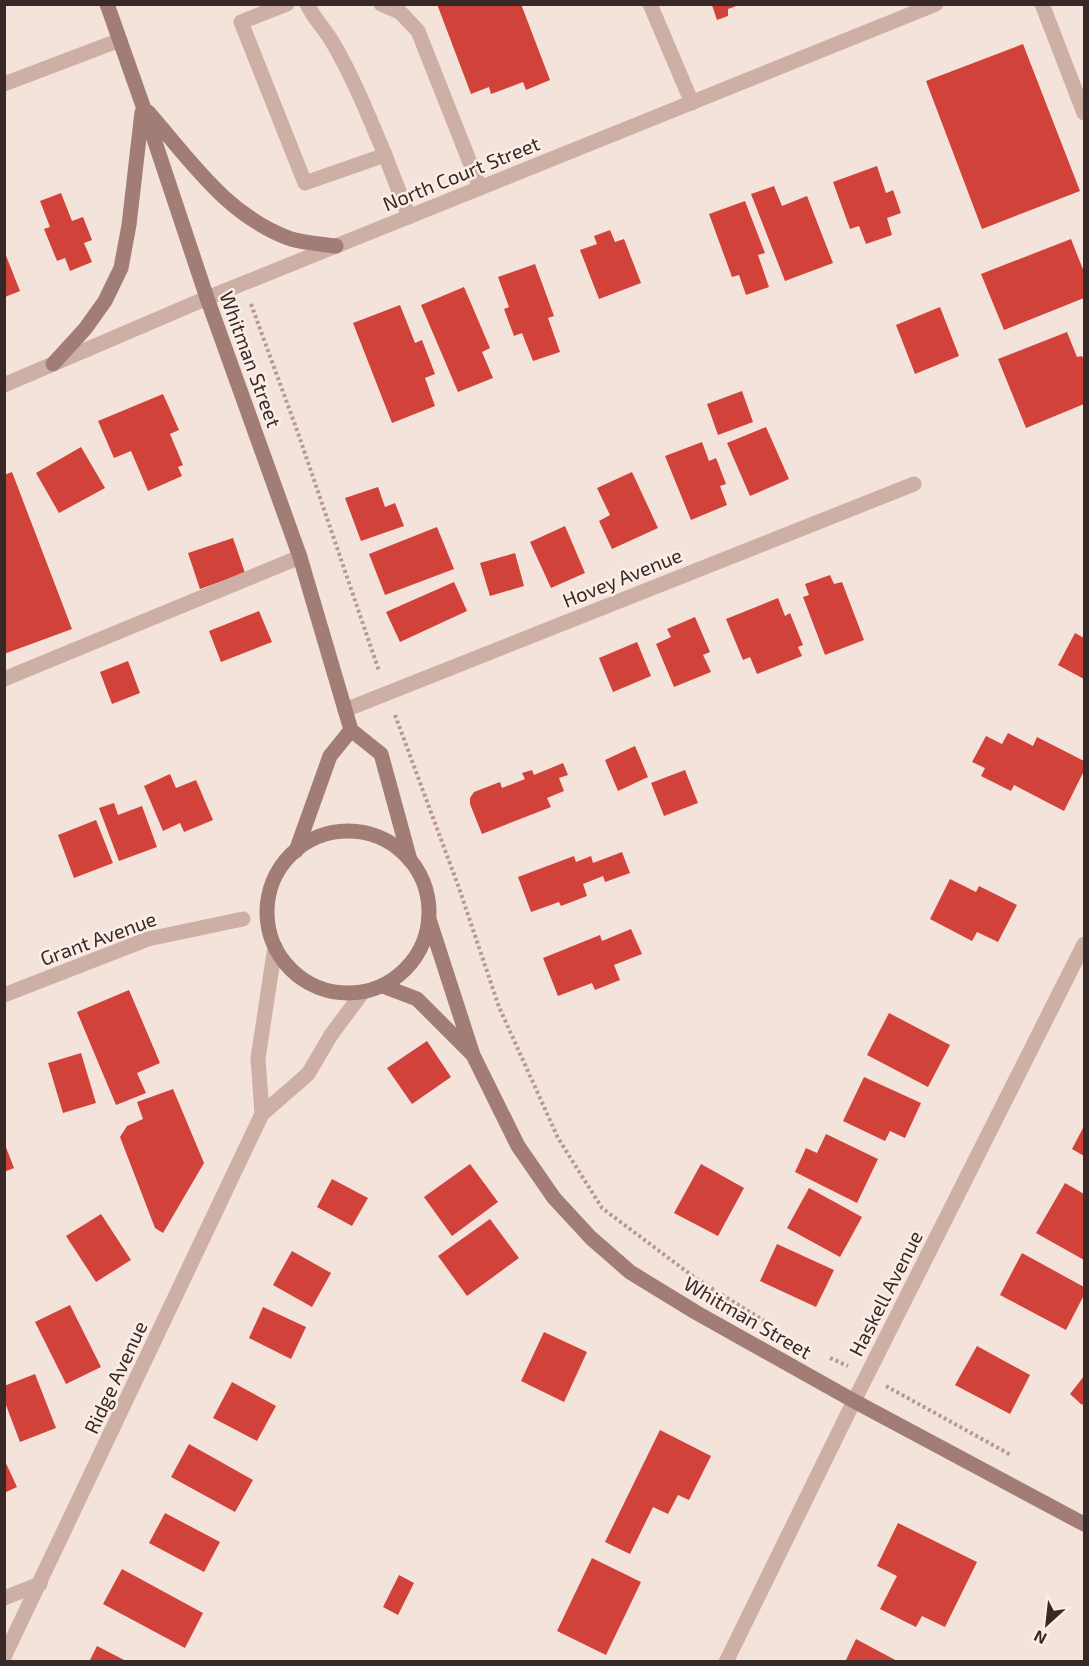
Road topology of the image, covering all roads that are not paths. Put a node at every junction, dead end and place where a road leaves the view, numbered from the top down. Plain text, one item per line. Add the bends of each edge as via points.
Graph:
1 (107, 4) edge
2 (287, 4) edge
3 (307, 4) edge
4 (381, 4) edge
5 (650, 4) edge
6 (936, 4) edge
7 (1042, 4) edge
8 (120, 40) junction
9 (4, 84) edge
10 (692, 103) junction
11 (143, 106) junction
12 (1084, 113) edge
13 (385, 155) junction
14 (480, 188) junction
15 (409, 217) junction
16 (336, 246) junction
17 (207, 298) junction
18 (53, 364) junction
19 (4, 385) edge
20 (914, 484) dead end
21 (300, 557) junction
22 (4, 679) edge
23 (345, 710) junction
24 (351, 730) junction
25 (296, 851) junction
26 (410, 860) junction
27 (243, 919) dead end
28 (429, 919) junction
29 (1084, 944) edge
30 (275, 947) junction
31 (383, 986) junction
32 (363, 992) junction
33 (4, 994) edge
34 (473, 1055) junction
35 (262, 1114) junction
36 (854, 1401) junction
37 (1084, 1524) edge
38 (40, 1584) junction
39 (4, 1598) edge
40 (4, 1657) edge
41 (726, 1662) edge

1 - 8 main road, Whitman Street
2 - 13 street via 241,22 305,183
3 - 13 street via 356,86
4 - 14 street via 400,12 418,31
5 - 10 street
6 - 10 street, North Court Street
7 - 12 street
8 - 9 street
8 - 11 main road, Whitman Street
10 - 14 street, North Court Street
11 - 16 main road via 216,192 243,215 293,240
11 - 17 main road, Whitman Street
11 - 18 main road via 121,268 105,301
13 - 15 street
14 - 15 street, North Court Street
15 - 16 street, North Court Street
16 - 17 street, North Court Street
17 - 18 street, North Court Street
17 - 21 main road, Whitman Street
18 - 19 street, North Court Street
20 - 23 street, Hovey Avenue
21 - 22 street
21 - 23 main road, Whitman Street
23 - 24 main road, Whitman Street
24 - 25 main road via 330,756
24 - 26 main road via 381,754
25 - 26 main road via 333,832 355,832 376,836
25 - 30 main road via 281,866 267,906 268,927
26 - 28 main road via 422,878
27 - 33 street, Grant Avenue via 148,939
28 - 31 main road via 425,940 415,959
28 - 34 main road, Whitman Street
29 - 36 street, Haskell Avenue
30 - 32 main road via 286,965 321,989
30 - 35 street, Ridge Avenue via 258,1058
31 - 32 main road
31 - 34 main road, Whitman Street via 417,999
32 - 35 street, Ridge Avenue via 308,1074
34 - 36 main road, Whitman Street via 518,1146 554,1198 591,1238 630,1272
35 - 38 street, Ridge Avenue
36 - 37 main road, Whitman Street
36 - 41 street, Haskell Avenue
38 - 39 street
38 - 40 street, Ridge Avenue

